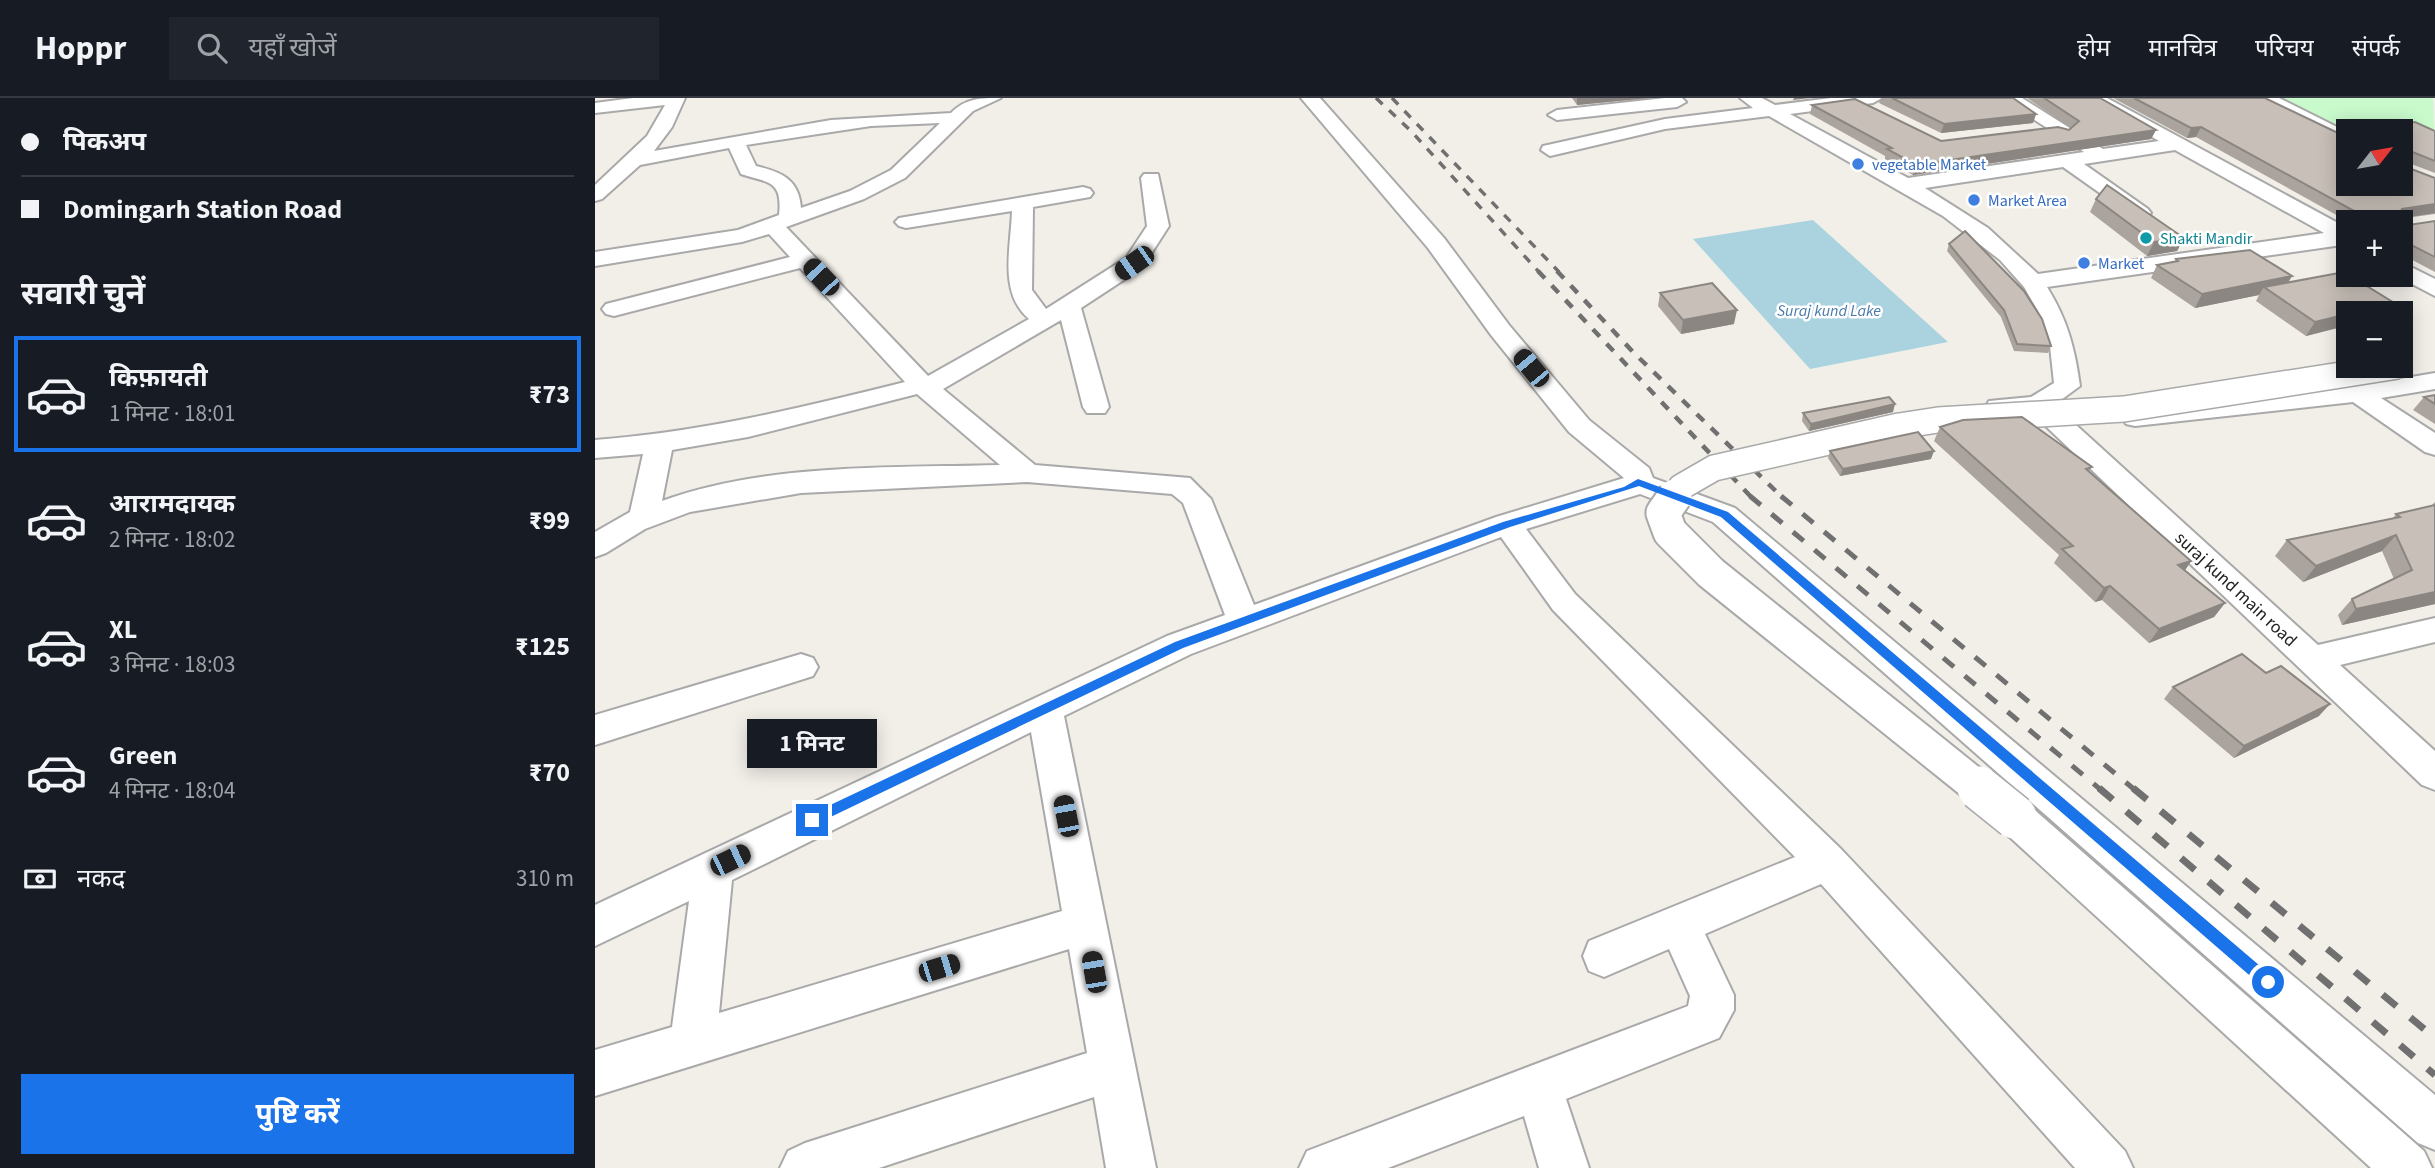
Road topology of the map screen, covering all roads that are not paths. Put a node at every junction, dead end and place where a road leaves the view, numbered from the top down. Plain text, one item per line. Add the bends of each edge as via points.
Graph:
1 (676, 98) edge
2 (992, 98) edge
3 (1310, 98) edge
4 (1749, 98) edge
5 (2010, 98) edge
6 (2094, 98) edge
7 (2265, 98) edge
8 (1699, 100) edge
9 (1869, 103) edge
10 (595, 108) edge
11 (1768, 109) junction
12 (1557, 115) dead end
13 (952, 118) junction
14 (2059, 128) junction
15 (2031, 132) edge
16 (2336, 134) edge
17 (736, 142) junction
18 (2177, 144) junction
19 (1550, 150) dead end
20 (2102, 155) junction
21 (2066, 160) junction
22 (631, 163) junction
23 (595, 169) edge
24 (1151, 178) dead end
25 (1904, 185) junction
26 (1083, 192) dead end
27 (595, 195) edge
28 (1023, 203) junction
29 (906, 222) dead end
30 (781, 223) junction
31 (2162, 228) edge
32 (2336, 230) edge
33 (2336, 239) edge
34 (2183, 243) edge
35 (595, 258) edge
36 (2205, 258) junction
37 (805, 260) junction
38 (2413, 276) edge
39 (2031, 282) junction
40 (2435, 289) edge
41 (1069, 306) junction
42 (614, 309) dead end
43 (1045, 320) junction
44 (2435, 360) edge
45 (2413, 363) edge
46 (2336, 375) edge
47 (2435, 381) edge
48 (924, 386) junction
49 (2358, 394) junction
50 (2037, 404) junction
51 (1096, 407) dead end
52 (2061, 426) junction
53 (1795, 439) dead end
54 (659, 444) junction
55 (2435, 446) edge
56 (595, 449) edge
57 (1027, 473) junction
58 (1638, 482) junction
59 (634, 522) junction
60 (1507, 524) junction
61 (595, 535) edge
62 (595, 547) edge
63 (1244, 621) junction
64 (2435, 630) edge
65 (2312, 659) junction
66 (801, 667) dead end
67 (1045, 709) junction
68 (595, 730) edge
69 (2435, 774) edge
70 (1827, 862) junction
71 (713, 868) junction
72 (1086, 923) junction
73 (1679, 925) junction
74 (595, 926) edge
75 (1604, 956) dead end
76 (693, 1042) junction
77 (1112, 1068) junction
78 (595, 1073) edge
79 (1539, 1087) junction
80 (2435, 1126) edge
81 (805, 1168) edge
82 (1131, 1168) edge
83 (1324, 1168) edge
84 (1564, 1168) edge
85 (2108, 1168) edge
86 (2407, 1168) edge

1 - 10 street
1 - 22 street via 672,115
2 - 13 street
3 - 58 street via 1436,243 1579,426 1639,474
4 - 11 street
5 - 14 street
6 - 18 street
7 - 16 street
8 - 12 street
9 - 11 street
11 - 19 street via 1648,127
11 - 25 street
13 - 17 street via 859,120
13 - 30 street via 898,174 857,195
14 - 15 street
14 - 20 street
17 - 22 street
17 - 30 street via 748,170 779,178 788,191 791,206
18 - 20 street
18 - 32 street
20 - 21 street
21 - 25 street
21 - 31 street
22 - 23 street
22 - 27 street
24 - 41 street via 1158,226 1155,235 1134,263
25 - 39 street via 1969,221
26 - 28 street
28 - 29 street via 937,224
28 - 43 street via 1020,290 1029,307
30 - 35 street via 708,243
30 - 37 street
33 - 36 street
34 - 36 street
36 - 39 street
37 - 42 street
37 - 48 street
38 - 40 street
39 - 50 street via 2051,311 2066,354 2067,387
41 - 43 street
41 - 51 street
43 - 48 street
44 - 45 street
46 - 86 street, bridge via 2125,409 1899,426 1714,468 1681,487 1663,513 1670,532 1711,573 2015,817
47 - 49 street
48 - 54 street via 748,429
48 - 57 street
49 - 52 street
49 - 55 street
50 - 52 street, suraj kund main road
50 - 53 street via 1904,417
52 - 65 street, suraj kund main road
54 - 56 street
54 - 59 street
57 - 59 street via 818,483 708,497
57 - 63 street via 1180,485 1196,499
58 - 60 street
58 - 80 street via 1724,514
59 - 61 street
59 - 62 street
60 - 63 street
60 - 70 street via 1564,602
63 - 67 street via 1179,645
64 - 65 street
65 - 69 street, suraj kund main road
66 - 68 street
67 - 71 street
67 - 72 street
70 - 73 street
70 - 85 street
71 - 74 street
71 - 76 street
72 - 76 street
72 - 77 street
73 - 75 street
73 - 79 street via 1712,995 1712,1010 1703,1022
76 - 78 street
77 - 81 street
77 - 82 street
79 - 83 street
79 - 84 street

